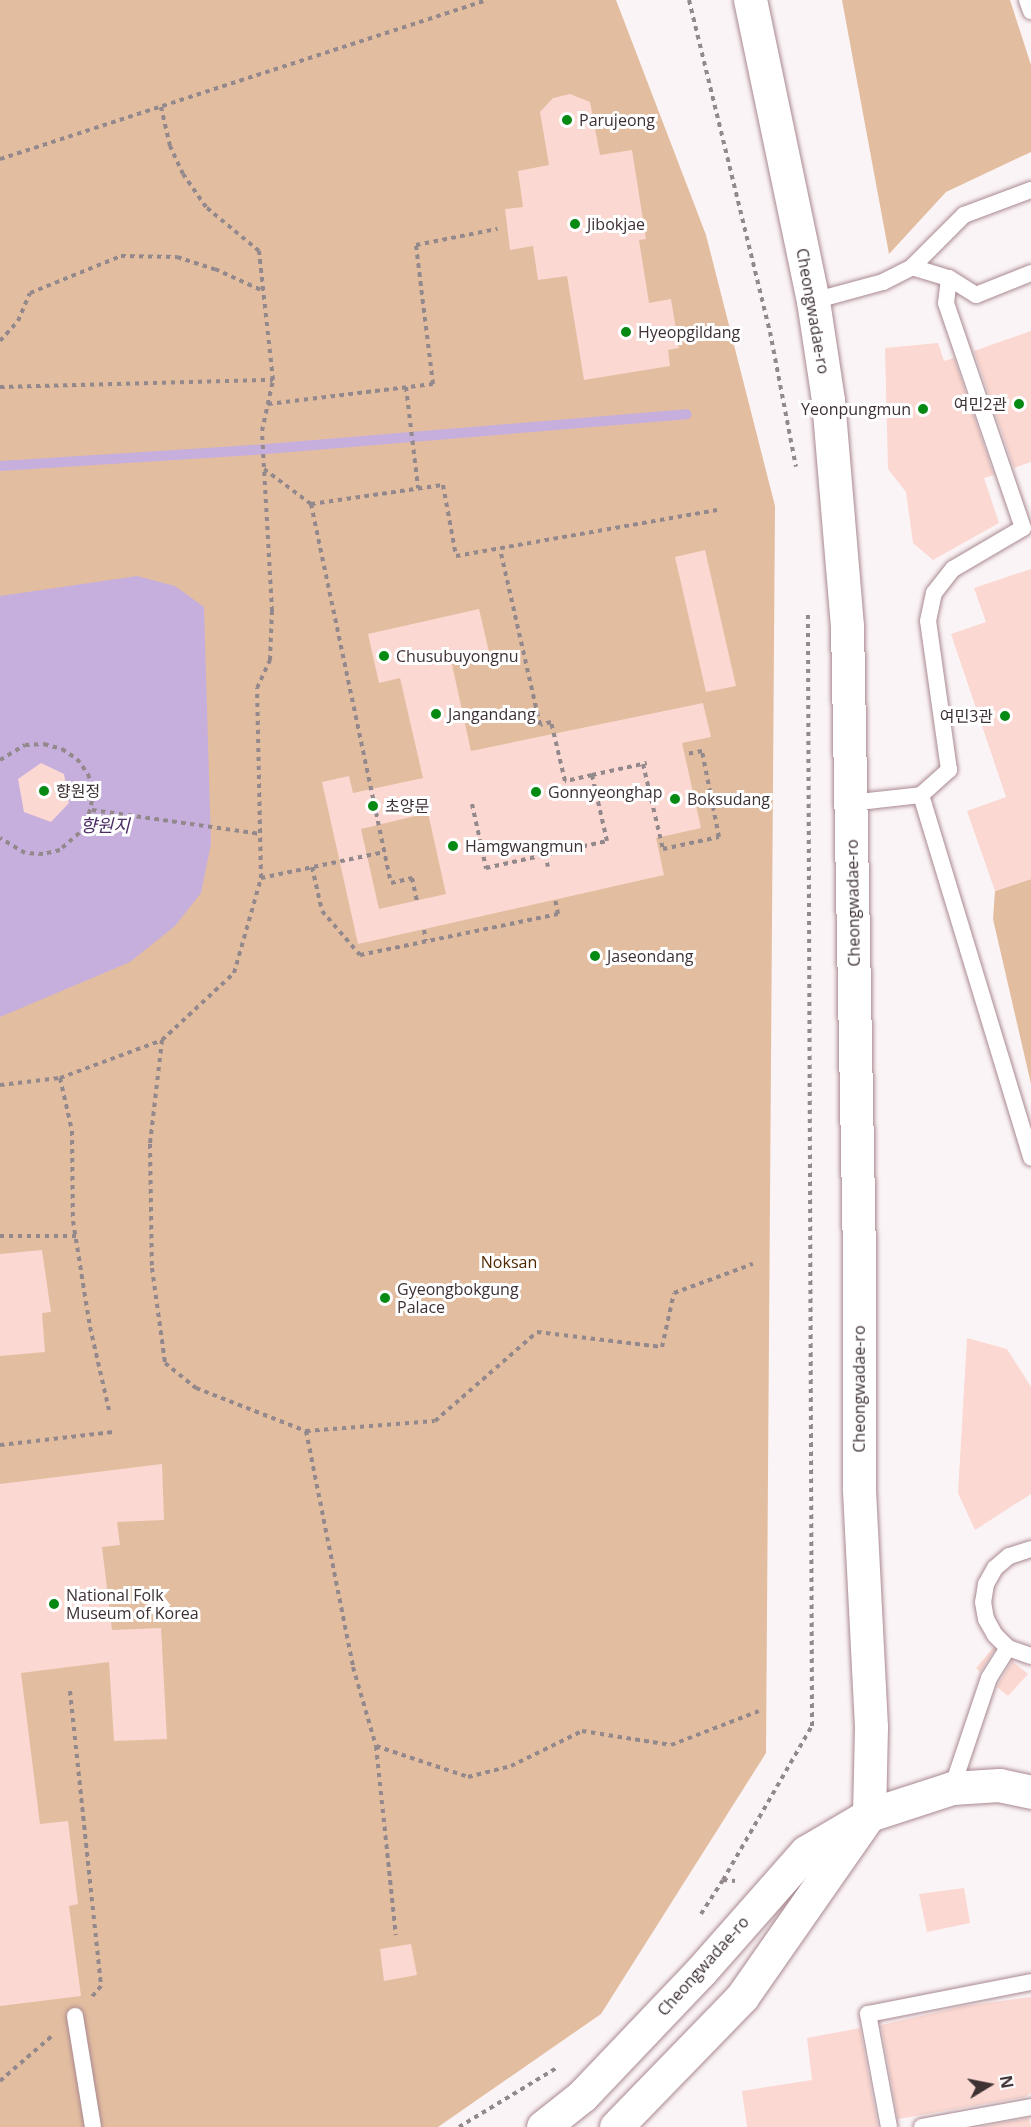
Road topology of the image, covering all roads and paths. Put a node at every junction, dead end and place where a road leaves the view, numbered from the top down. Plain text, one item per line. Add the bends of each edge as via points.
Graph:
1 (487, 0) edge
2 (689, 0) edge
3 (750, 0) edge
4 (1027, 0) edge
5 (1031, 10) edge
6 (160, 107) junction
7 (0, 159) edge
8 (1031, 190) edge
9 (497, 229) dead end
10 (912, 267) junction
11 (1031, 273) edge
12 (949, 278) junction
13 (261, 290) junction
14 (813, 301) junction
15 (0, 341) edge
16 (273, 380) junction
17 (0, 387) edge
18 (406, 387) junction
19 (268, 404) junction
20 (264, 469) junction
21 (797, 472) dead end
22 (418, 488) junction
23 (311, 504) junction
24 (717, 510) dead end
25 (1027, 529) edge
26 (500, 549) junction
27 (808, 602) dead end
28 (687, 754) dead end
29 (0, 760) edge
30 (592, 775) junction
31 (921, 795) junction
32 (850, 802) junction
33 (472, 804) dead end
34 (92, 810) junction
35 (260, 834) junction
36 (0, 838) edge
37 (384, 852) junction
38 (545, 854) junction
39 (312, 867) junction
40 (548, 867) dead end
41 (261, 878) junction
42 (555, 899) dead end
43 (417, 901) dead end
44 (424, 930) dead end
45 (426, 941) junction
46 (162, 1040) junction
47 (60, 1078) junction
48 (0, 1085) edge
49 (1031, 1158) edge
50 (0, 1236) edge
51 (76, 1236) junction
52 (753, 1264) dead end
53 (109, 1410) dead end
54 (306, 1431) junction
55 (113, 1432) dead end
56 (0, 1445) edge
57 (1031, 1549) edge
58 (1008, 1648) junction
59 (1031, 1656) edge
60 (70, 1691) dead end
61 (759, 1711) dead end
62 (376, 1746) junction
63 (952, 1788) junction
64 (1031, 1792) edge
65 (869, 1815) junction
66 (723, 1880) dead end
67 (396, 1935) dead end
68 (1031, 1982) edge
69 (75, 2016) junction
70 (0, 2081) edge
71 (1031, 2107) edge
72 (93, 2127) edge
73 (543, 2127) edge
74 (616, 2127) edge
75 (889, 2127) edge
76 (922, 2127) edge

1 - 6 path
2 - 21 path via 770,332
3 - 14 street, Cheongwadae-ro
4 - 5 lane
6 - 7 path
6 - 13 path via 170,146 183,174 206,207 259,251
8 - 10 lane via 964,214
9 - 18 path via 416,245 433,384
10 - 12 lane
10 - 14 lane via 883,282
11 - 12 lane via 976,295
12 - 25 lane via 946,303
13 - 15 path via 215,268 177,257 121,256 30,293 18,321
13 - 16 path
14 - 32 street, Cheongwadae-ro via 828,400 847,626
16 - 17 path
16 - 19 path
18 - 19 path
18 - 22 path
19 - 20 path via 262,431
20 - 23 path
20 - 35 path via 272,611 270,660 257,688
22 - 23 path
22 - 26 path via 443,485 456,556
23 - 37 path
24 - 26 path
25 - 31 lane via 953,569 934,593 928,621 949,770
26 - 30 path via 540,725 551,722 565,781
27 - 66 path via 813,1726
28 - 30 path via 702,751 719,837 663,849 645,764
29 - 34 path via 25,745 44,744 62,749 77,759 88,774 94,792
30 - 38 path via 607,841
31 - 32 lane
31 - 49 lane
32 - 65 street, Cheongwadae-ro via 859,1255 859,1487 871,1727
33 - 38 path via 486,868
34 - 35 path
34 - 36 path via 86,827 60,850 25,853
35 - 41 path
37 - 39 path
37 - 43 path via 391,883 412,878
38 - 40 path
39 - 41 path
39 - 45 path via 322,911 360,954
41 - 46 path via 234,973
42 - 45 path via 558,914
44 - 45 path
46 - 47 path
46 - 54 path via 150,1144 152,1268 165,1364 196,1388
47 - 48 path
47 - 51 path via 72,1131
50 - 51 path
51 - 53 path via 90,1327
52 - 54 path via 674,1293 662,1347 537,1332 435,1421
54 - 62 path via 352,1666
55 - 56 path
57 - 58 lane via 1009,1556 986,1584 986,1619
58 - 59 lane
58 - 63 lane via 989,1678
60 - 69 path via 101,1986
61 - 62 path via 671,1745 582,1731 511,1766 468,1777
62 - 67 path
63 - 64 street via 999,1785
63 - 65 street
65 - 73 street, Cheongwadae-ro via 806,1852 590,2088
65 - 74 street via 742,1996
68 - 75 lane via 868,2014
69 - 70 path
69 - 72 lane
71 - 76 lane

